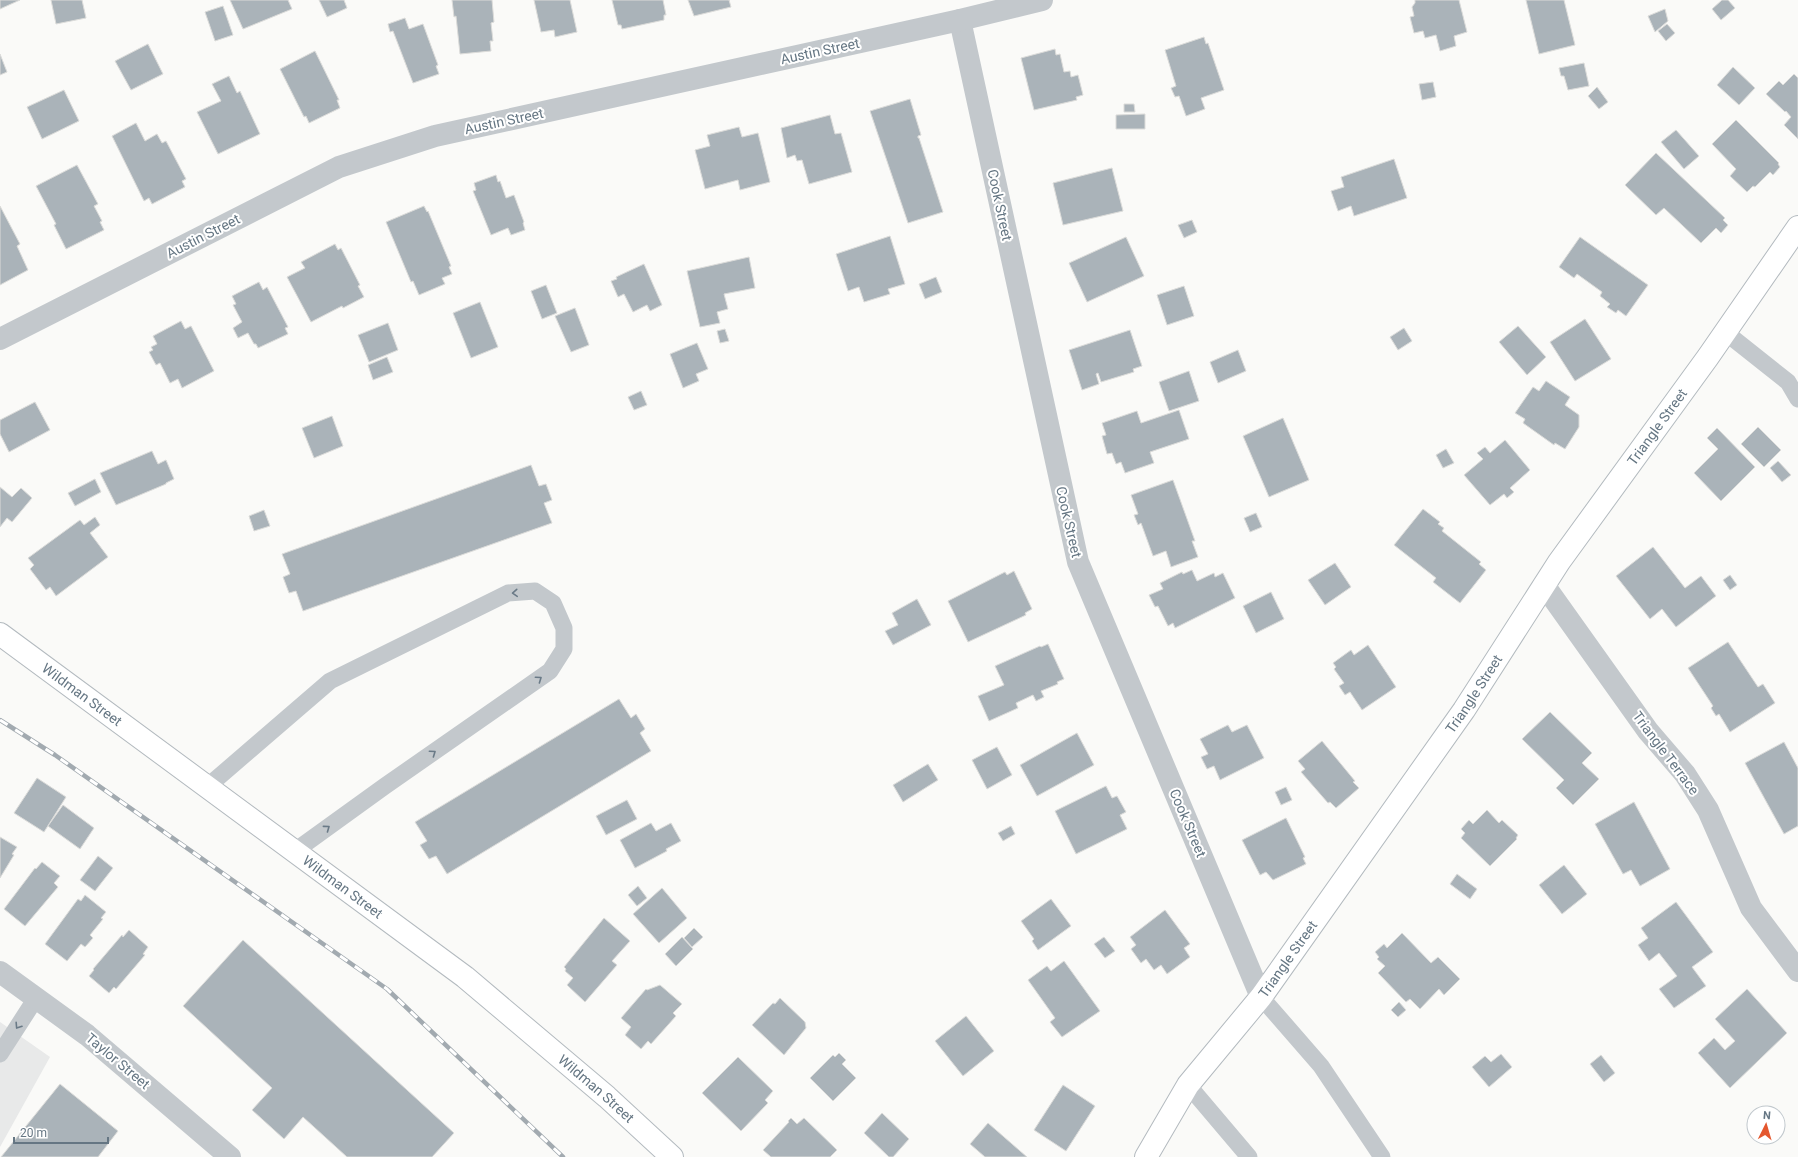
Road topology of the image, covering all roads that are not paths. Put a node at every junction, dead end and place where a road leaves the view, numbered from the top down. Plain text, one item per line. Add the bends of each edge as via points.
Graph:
1 (1042, 0) edge
2 (960, 20) junction
3 (1798, 227) edge
4 (1725, 332) junction
5 (0, 339) edge
6 (1798, 399) edge
7 (1544, 585) junction
8 (0, 634) edge
9 (207, 787) junction
10 (295, 851) junction
11 (1798, 971) edge
12 (0, 972) edge
13 (1261, 997) junction
14 (36, 998) junction
15 (0, 1054) edge
16 (1188, 1084) junction
17 (230, 1157) edge
18 (672, 1157) edge
19 (1146, 1157) edge
20 (1249, 1157) edge
21 (1382, 1157) edge

1 - 2 street, Austin Street
2 - 5 street, Austin Street via 435,136 339,167
2 - 13 street, Cook Street via 1078,562
3 - 4 street, Triangle Street
4 - 6 lane via 1788,382
4 - 7 street, Triangle Street
7 - 11 street, Triangle Terrace via 1648,731 1685,774 1708,810 1752,908
7 - 13 street, Triangle Street via 1464,710
8 - 9 street, Wildman Street
9 - 10 street, Wildman Street
10 -> 9 lane via 550,672 564,649 564,628 553,603 535,592 508,593 330,681
10 - 18 street, Wildman Street via 465,977 607,1097
12 - 14 street, Taylor Street
13 - 16 street, Triangle Street
13 - 21 lane via 1321,1066
14 -> 15 lane
14 - 17 street, Taylor Street via 87,1035
16 - 19 street, Triangle Street
16 - 20 lane

